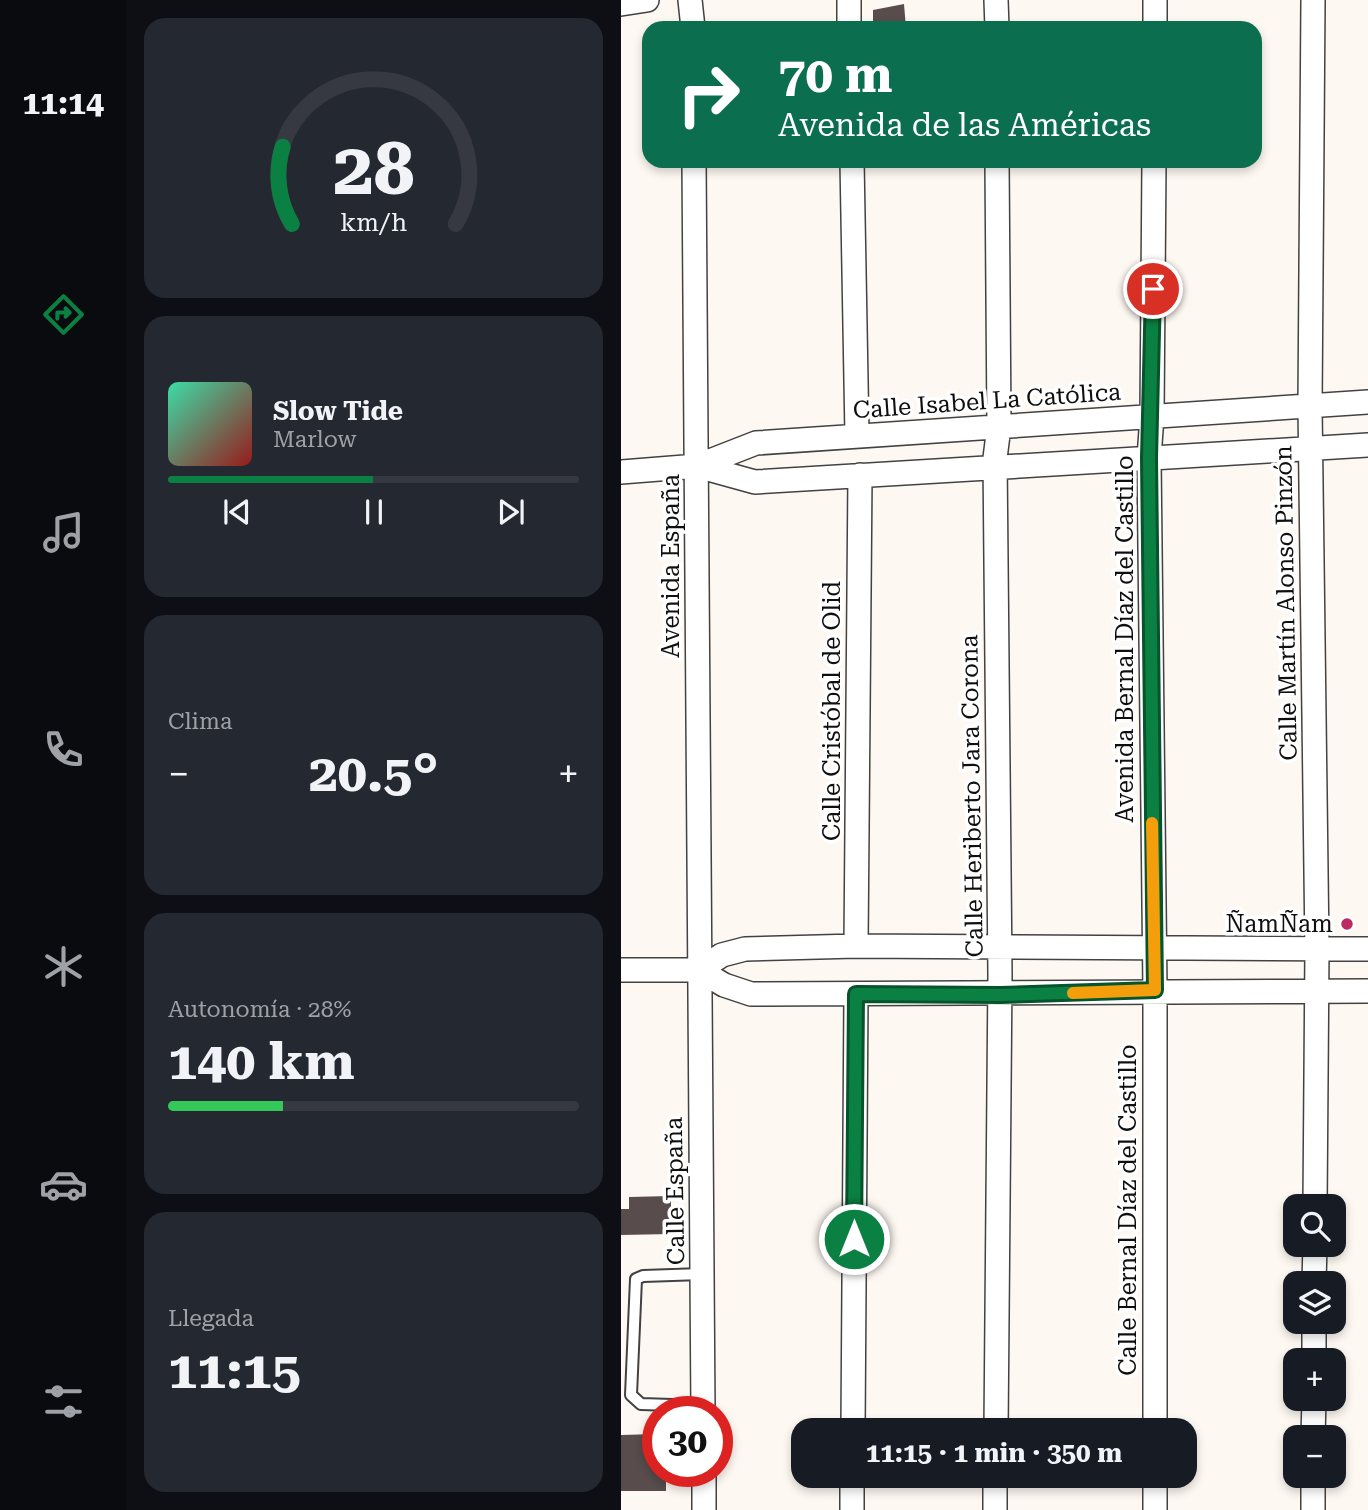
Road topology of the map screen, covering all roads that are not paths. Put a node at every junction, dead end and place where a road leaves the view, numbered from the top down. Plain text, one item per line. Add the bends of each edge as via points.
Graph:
1 (647, 0) edge
2 (690, 0) edge
3 (849, 0) edge
4 (996, 0) edge
5 (1155, 0) edge
6 (1313, 0) edge
7 (621, 4) edge
8 (692, 21) edge
9 (849, 21) edge
10 (997, 21) edge
11 (1155, 21) edge
12 (694, 168) edge
13 (852, 168) edge
14 (997, 168) edge
15 (1154, 168) edge
16 (1368, 402) edge
17 (1310, 406) junction
18 (1152, 416) junction
19 (999, 427) junction
20 (857, 436) junction
21 (1368, 445) edge
22 (1311, 448) junction
23 (1149, 458) junction
24 (697, 466) junction
25 (995, 468) junction
26 (621, 472) edge
27 (860, 475) junction
28 (856, 946) junction
29 (1000, 947) junction
30 (1154, 947) junction
31 (1317, 949) junction
32 (1368, 949) edge
33 (621, 970) edge
34 (699, 970) junction
35 (1155, 990) junction
36 (1316, 991) junction
37 (1368, 991) edge
38 (856, 994) junction
39 (1000, 995) junction
40 (1315, 1194) edge
41 (702, 1274) junction
42 (703, 1396) edge
43 (642, 1404) edge
44 (853, 1418) edge
45 (996, 1418) edge
46 (1155, 1418) edge
47 (704, 1487) edge
48 (852, 1488) edge
49 (995, 1488) edge
50 (1155, 1488) edge
51 (1313, 1488) edge
52 (704, 1510) edge
53 (852, 1510) edge
54 (995, 1510) edge
55 (1155, 1510) edge
56 (1313, 1510) edge

1 - 7 street
2 - 8 street
3 - 9 street
4 - 10 street
5 - 11 street
6 - 17 street, Calle Martín Alonso Pinzón
12 - 24 street, Avenida España
13 - 20 street
14 - 19 street, Calle Heriberto Jara Corona
15 - 18 street, Avenida Bernal Díaz del Castillo
16 - 17 street, Calle Isabel La Católica
17 - 18 street, Calle Isabel La Católica
17 - 22 street, Calle Martín Alonso Pinzón
18 - 19 street, Calle Isabel La Católica
18 - 23 street, Avenida Bernal Díaz del Castillo
19 - 20 street, Calle Isabel La Católica
19 - 25 street, Calle Heriberto Jara Corona
20 - 24 street, Calle Isabel La Católica via 756,443
21 - 22 street, Calle Isabel La Católica
22 - 23 street, Calle Isabel La Católica
22 - 31 street, Calle Martín Alonso Pinzón
23 - 25 street, Calle Isabel La Católica
23 - 30 street, Avenida Bernal Díaz del Castillo
24 - 26 street, Calle Isabel La Católica
24 - 27 street, Calle Isabel La Católica via 755,482
24 - 34 street, Avenida España
25 - 27 street, Calle Isabel La Católica
25 - 29 street, Calle Heriberto Jara Corona
27 - 28 street, Calle Cristóbal de Olid
28 - 29 street
28 - 34 street via 745,949 722,955
29 - 30 street
29 - 39 street, Calle Heriberto Jara Corona
30 - 31 street
30 - 35 street, Avenida Bernal Díaz del Castillo
31 - 32 street
31 - 36 street, Calle Martín Alonso Pinzón
33 - 34 street
34 - 38 street via 751,994
34 - 41 street, Calle España
35 - 36 street
35 - 39 street
35 - 46 street, Calle Bernal Díaz del Castillo
36 - 37 street
36 - 40 street, Calle Martín Alonso Pinzón
38 - 39 street
38 - 44 street
39 - 45 street, Calle Heriberto Jara Corona
41 - 42 street, Calle España
41 - 43 lane via 636,1279 631,1395
47 - 52 street
48 - 53 street
49 - 54 street
50 - 55 street
51 - 56 street

